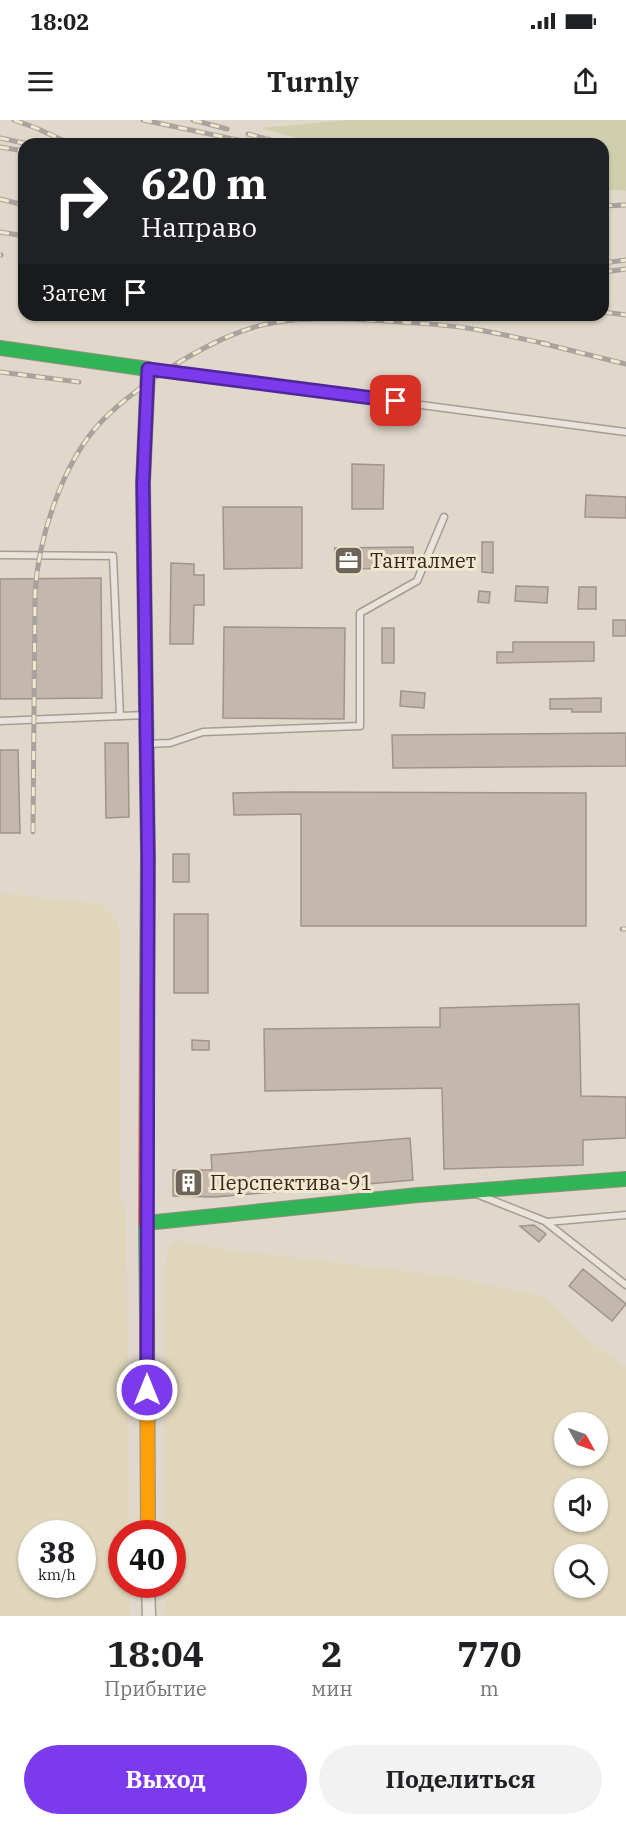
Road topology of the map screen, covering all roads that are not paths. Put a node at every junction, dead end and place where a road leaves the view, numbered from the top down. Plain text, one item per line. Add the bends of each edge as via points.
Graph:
1 (0, 348) edge
2 (148, 369) junction
3 (626, 432) edge
4 (444, 517) dead end
5 (0, 555) edge
6 (146, 715) junction
7 (120, 716) junction
8 (0, 721) edge
9 (147, 744) junction
10 (626, 1179) edge
11 (470, 1191) junction
12 (626, 1215) edge
13 (547, 1222) junction
14 (146, 1223) junction
15 (626, 1285) edge
16 (148, 1520) edge
17 (148, 1598) edge
18 (149, 1616) edge

1 - 2 street
2 - 3 lane
2 - 6 street via 143,483
4 - 9 lane via 417,581 360,614 360,726 203,732 170,743
5 - 7 lane via 113,556
6 - 7 lane
6 - 9 street
7 - 8 lane
9 - 14 street
10 - 11 street
11 - 13 lane
11 - 14 street
12 - 13 lane
13 - 15 lane
14 - 16 street
17 - 18 street

